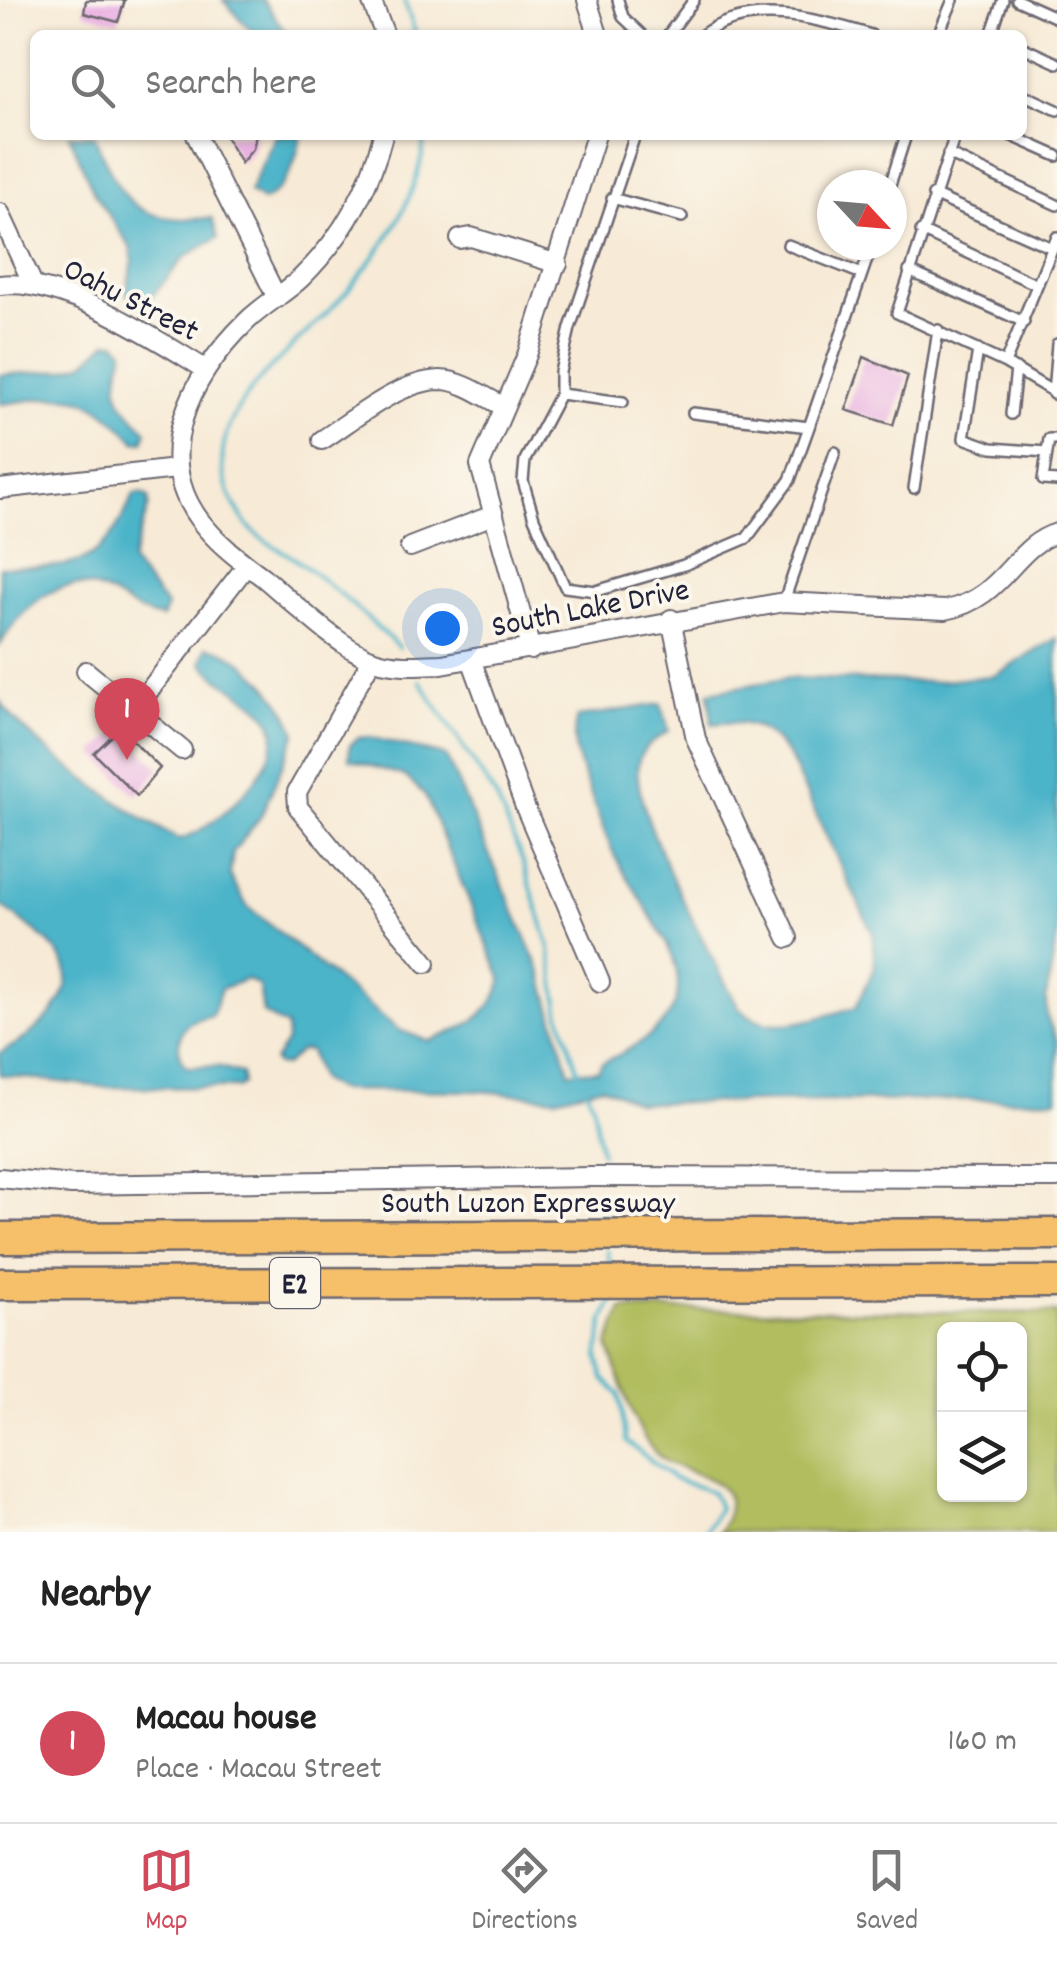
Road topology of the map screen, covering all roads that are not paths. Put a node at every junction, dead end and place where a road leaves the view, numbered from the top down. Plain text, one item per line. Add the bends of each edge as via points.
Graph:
1 (371, 0) edge
2 (587, 0) edge
3 (618, 0) edge
4 (626, 0) edge
5 (694, 0) edge
6 (953, 0) edge
7 (1003, 0) edge
8 (1017, 0) edge
9 (788, 4) edge
10 (620, 12) junction
11 (1057, 18) edge
12 (384, 30) edge
13 (596, 30) edge
14 (637, 30) edge
15 (672, 30) edge
16 (707, 30) edge
17 (857, 30) edge
18 (940, 30) edge
19 (993, 30) edge
20 (1027, 49) edge
21 (1057, 63) edge
22 (1027, 96) edge
23 (1057, 110) edge
24 (198, 140) edge
25 (382, 140) edge
26 (595, 140) edge
27 (633, 140) edge
28 (904, 140) edge
29 (953, 140) edge
30 (1021, 140) edge
31 (948, 154) junction
32 (1057, 156) edge
33 (895, 170) edge
34 (933, 195) junction
35 (612, 198) junction
36 (1057, 206) edge
37 (0, 213) edge
38 (682, 217) dead end
39 (920, 231) junction
40 (1057, 237) edge
41 (460, 239) dead end
42 (788, 246) dead end
43 (1052, 248) junction
44 (867, 260) edge
45 (558, 264) junction
46 (909, 272) junction
47 (862, 274) junction
48 (32, 282) junction
49 (0, 284) edge
50 (1037, 284) junction
51 (277, 298) junction
52 (1024, 322) junction
53 (938, 330) junction
54 (1057, 344) edge
55 (978, 350) junction
56 (1004, 363) junction
57 (205, 369) junction
58 (1016, 369) junction
59 (560, 394) junction
60 (1055, 394) edge
61 (623, 402) dead end
62 (504, 407) junction
63 (693, 414) dead end
64 (1011, 414) dead end
65 (809, 428) junction
66 (322, 440) dead end
67 (1057, 440) edge
68 (834, 452) dead end
69 (1047, 452) junction
70 (176, 470) junction
71 (1057, 481) edge
72 (0, 488) edge
73 (914, 488) dead end
74 (493, 515) junction
75 (1057, 533) edge
76 (410, 547) dead end
77 (247, 565) junction
78 (784, 602) junction
79 (672, 620) junction
80 (531, 650) junction
81 (372, 660) junction
82 (471, 660) junction
83 (86, 671) dead end
84 (134, 710) junction
85 (182, 750) dead end
86 (788, 938) dead end
87 (426, 963) dead end
88 (600, 982) dead end
89 (0, 1178) edge
90 (1057, 1178) edge
91 (1057, 1234) edge
92 (0, 1238) edge
93 (1057, 1282) edge
94 (0, 1284) edge

1 - 12 street
2 - 13 street
3 - 10 lane
4 - 10 lane
5 - 15 lane
6 - 18 lane
7 - 19 lane
8 - 11 lane
9 - 16 lane via 754,7
9 - 17 lane
10 - 14 lane
20 - 21 lane
22 - 23 lane
24 - 51 street
25 - 51 street via 348,220
26 - 45 street
27 - 35 lane
28 - 33 lane
29 - 31 lane
30 - 32 lane
31 - 34 lane
31 - 36 lane
34 - 39 lane
34 - 43 lane
35 - 38 lane
35 - 59 lane via 570,328
37 - 48 street
39 - 46 lane
39 - 50 lane
40 - 43 lane
41 - 45 street
42 - 47 lane
43 - 50 lane
44 - 47 lane
45 - 62 street
46 - 52 lane
46 - 53 lane via 897,313
47 - 65 lane
48 - 49 street
48 - 57 street, Oahu Street
50 - 52 lane
51 - 57 street
52 - 56 lane
53 - 55 lane
53 - 73 lane
54 - 60 lane
55 - 56 lane
55 - 69 lane via 964,438 992,448
56 - 58 lane
57 - 70 street via 186,404
58 - 60 lane
58 - 64 lane
59 - 61 lane
59 - 65 lane via 526,460 523,481 565,587 596,591 748,538 790,480
62 - 66 street via 440,380 395,395
62 - 74 street via 480,465
63 - 65 lane
67 - 69 lane via 1049,439
68 - 78 lane
69 - 71 lane via 1042,480
70 - 72 street
70 - 77 street via 204,526
74 - 76 street
74 - 80 street
75 - 78 street, South Lake Drive via 966,606
77 - 81 street
77 - 84 street
78 - 79 street, South Lake Drive
79 - 80 street, South Lake Drive
79 - 86 street via 696,739
80 - 82 street, South Lake Drive
81 - 82 street, South Lake Drive via 407,666
81 - 87 street via 296,792 298,807
82 - 88 street
83 - 84 street
84 - 85 street
89 - 90 street via 72,1185
91 - 92 highway, South Luzon Expressway / E2
93 - 94 highway, E2

